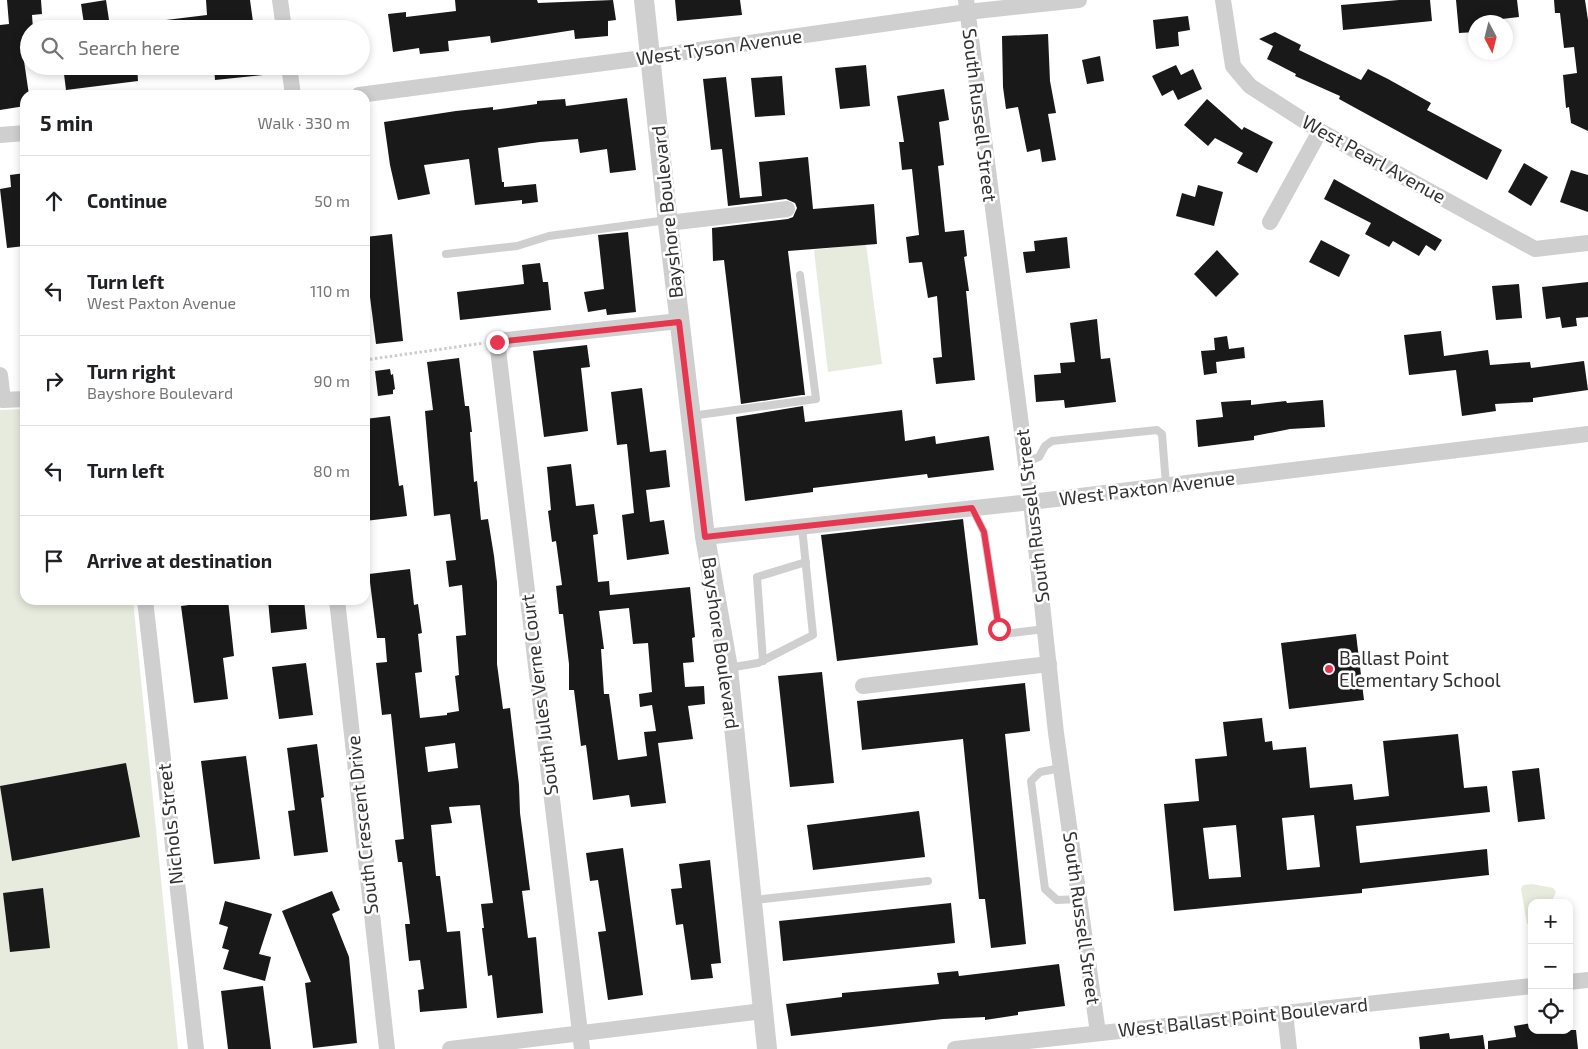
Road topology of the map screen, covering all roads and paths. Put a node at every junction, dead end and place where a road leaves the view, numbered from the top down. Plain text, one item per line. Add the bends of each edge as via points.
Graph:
1 (280, 0) edge
2 (644, 0) edge
3 (1079, 0) edge
4 (1223, 0) edge
5 (966, 6) edge
6 (283, 20) edge
7 (650, 57) junction
8 (290, 75) edge
9 (292, 90) edge
10 (370, 94) edge
11 (1320, 131) junction
12 (20, 133) edge
13 (0, 135) edge
14 (787, 209) dead end
15 (668, 222) junction
16 (1270, 222) dead end
17 (1588, 243) edge
18 (446, 254) dead end
19 (800, 275) dead end
20 (679, 322) junction
21 (497, 342) junction
22 (370, 359) edge
23 (0, 375) edge
24 (20, 399) edge
25 (691, 416) junction
26 (1588, 434) edge
27 (1026, 462) junction
28 (1166, 485) junction
29 (1032, 502) junction
30 (972, 508) junction
31 (802, 527) junction
32 (705, 537) junction
33 (806, 562) junction
34 (146, 605) edge
35 (338, 605) edge
36 (1045, 629) junction
37 (763, 661) junction
38 (1049, 664) junction
39 (728, 668) junction
40 (863, 686) dead end
41 (1061, 768) junction
42 (928, 880) dead end
43 (1079, 899) junction
44 (752, 900) junction
45 (1588, 980) edge
46 (1573, 982) edge
47 (1528, 986) edge
48 (763, 1011) junction
49 (1285, 1012) junction
50 (580, 1032) junction
51 (1098, 1033) junction
52 (196, 1049) edge
53 (388, 1049) edge
54 (450, 1049) edge
55 (582, 1049) edge
56 (767, 1049) edge
57 (955, 1049) edge
58 (1289, 1049) edge

1 - 6 street
2 - 7 street, Bayshore Boulevard
3 - 5 street, West Tyson Avenue
4 - 11 street, West Pearl Avenue via 1233,66 1250,86
5 - 7 street, West Tyson Avenue
5 - 27 street, South Russell Street
7 - 10 street, West Tyson Avenue
7 - 15 street, Bayshore Boulevard
8 - 9 street
11 - 16 street
11 - 17 street, West Pearl Avenue via 1535,248
12 - 13 street
14 - 15 street
15 - 18 lane via 549,236 517,246
15 - 20 street, Bayshore Boulevard
19 - 25 lane via 816,399
20 - 21 street
20 - 25 street, Bayshore Boulevard
21 - 22 path
21 - 50 street, South Jules Verne Court
23 - 24 street via 3,400
25 - 32 street, Bayshore Boulevard
26 - 28 street, West Paxton Avenue
27 - 28 lane via 1039,457 1044,446 1052,441 1157,430 1162,434
27 - 29 street, South Russell Street
28 - 29 street, West Paxton Avenue
29 - 30 street, West Paxton Avenue
29 - 36 street, South Russell Street
30 - 31 street, West Paxton Avenue
30 - 36 lane via 984,532 999,629 1004,634
31 - 32 street, West Paxton Avenue
31 - 33 lane
32 - 39 street, Bayshore Boulevard
33 - 37 lane via 813,635
33 - 37 lane via 757,577
34 - 52 street, Nichols Street
35 - 53 street, South Crescent Drive
36 - 38 street, South Russell Street
37 - 39 lane
38 - 40 street
38 - 41 street, South Russell Street
39 - 44 street, Bayshore Boulevard
41 - 43 street, South Russell Street
41 - 43 lane via 1040,772 1031,780 1044,890 1057,900
42 - 44 lane
43 - 51 street, South Russell Street
44 - 48 street, Bayshore Boulevard
45 - 46 street
47 - 49 street, West Ballast Point Boulevard
48 - 50 street
48 - 56 street, Bayshore Boulevard
49 - 51 street, West Ballast Point Boulevard
49 - 58 street
50 - 54 street
50 - 55 street, South Jules Verne Court
51 - 57 street, West Ballast Point Boulevard

